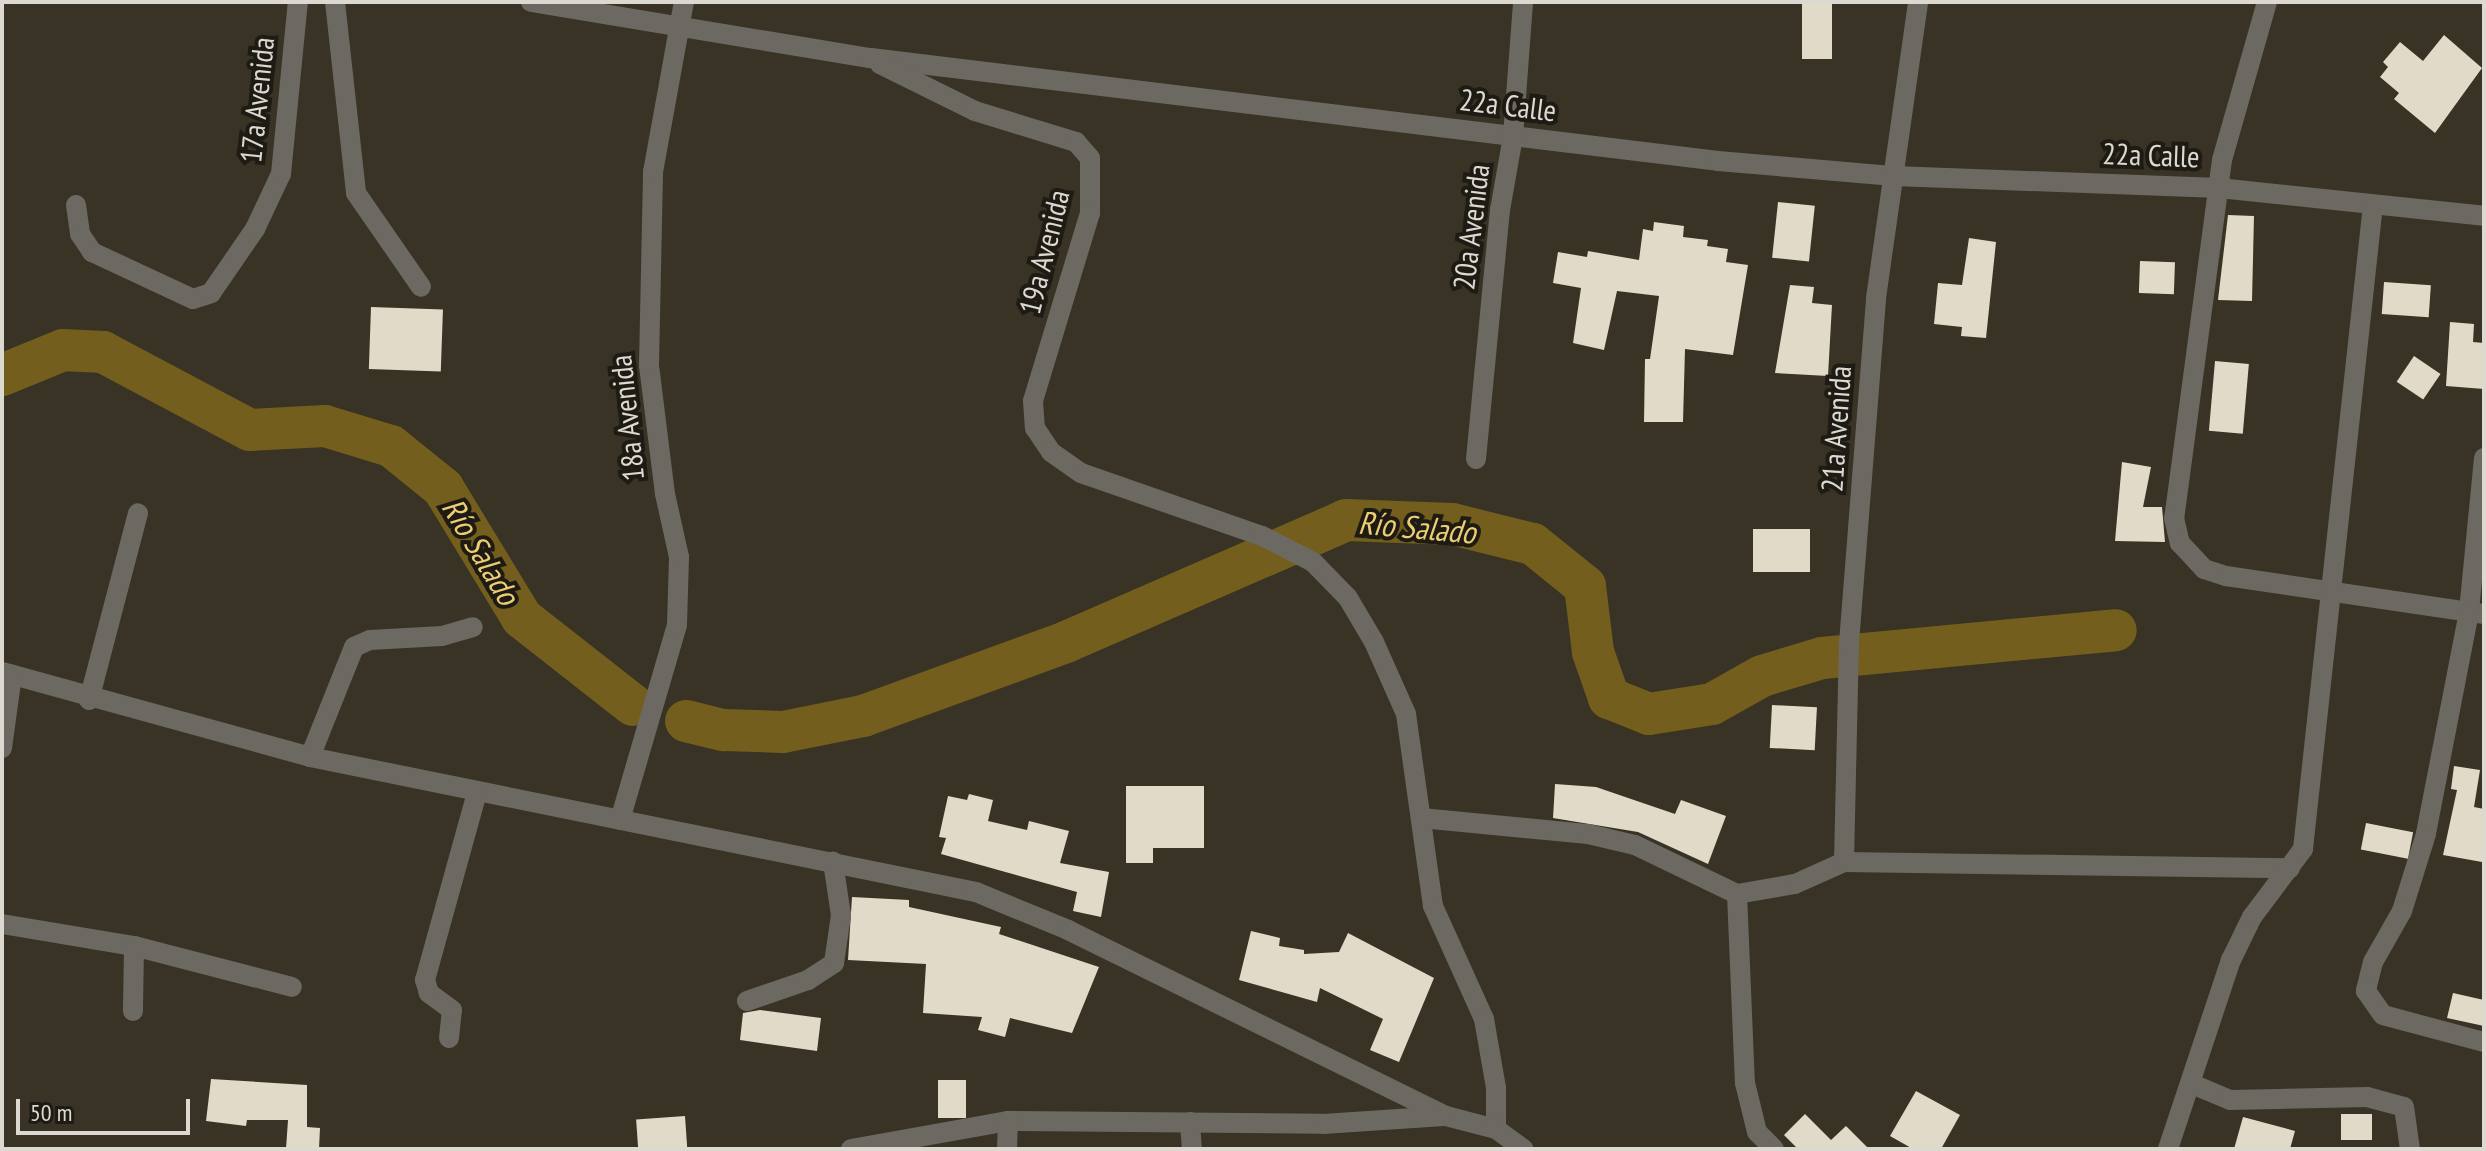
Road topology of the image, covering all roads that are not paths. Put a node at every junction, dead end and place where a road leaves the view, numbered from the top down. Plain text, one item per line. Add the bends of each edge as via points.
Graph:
1 (298, 2) edge
2 (335, 2) edge
3 (531, 2) edge
4 (684, 2) edge
5 (1523, 2) edge
6 (1918, 2) edge
7 (2267, 2) edge
8 (682, 27) junction
9 (871, 58) junction
10 (1513, 136) junction
11 (1894, 176) junction
12 (2219, 188) junction
13 (76, 205) dead end
14 (2373, 205) junction
15 (2484, 216) edge
16 (421, 287) dead end
17 (2484, 458) edge
18 (1476, 459) dead end
19 (138, 513) dead end
20 (2331, 594) junction
21 (2477, 613) edge
22 (473, 627) dead end
23 (7, 674) edge
24 (89, 700) junction
25 (2, 748) edge
26 (310, 757) junction
27 (477, 793) junction
28 (1421, 818) junction
29 (620, 820) junction
30 (833, 862) junction
31 (1844, 862) junction
32 (2290, 868) junction
33 (1737, 894) junction
34 (2, 924) edge
35 (134, 946) junction
36 (292, 987) dead end
37 (747, 1001) dead end
38 (133, 1011) dead end
39 (449, 1038) dead end
40 (2484, 1042) edge
41 (2192, 1084) junction
42 (1391, 1085) junction
43 (1446, 1116) junction
44 (1391, 1117) junction
45 (1008, 1121) junction
46 (1190, 1122) junction
47 (1496, 1129) junction
48 (851, 1149) edge
49 (1007, 1149) edge
50 (1192, 1149) edge
51 (1524, 1149) edge
52 (1774, 1149) edge
53 (2168, 1149) edge
54 (2410, 1149) edge

1 - 13 street, 17a Avenida via 281,174 255,229 211,293 193,299 92,252 80,234
2 - 16 street via 356,193
3 - 8 street, 22a Calle
4 - 8 street, 18a Avenida
5 - 10 street, 20a Avenida
6 - 11 street, 21a Avenida
7 - 12 street via 2233,108
8 - 9 street, 22a Calle
8 - 29 street, 18a Avenida via 653,172 649,365 665,494 679,557 677,625
9 - 10 street, 22a Calle
9 - 28 street, 19a Avenida via 975,111 1076,142 1090,158 1090,213 1033,401 1035,428 1051,452 1115,487 1262,536 1313,562 1348,598 1406,714
10 - 11 street, 22a Calle
10 - 18 street, 20a Avenida via 1500,210
11 - 12 street, 22a Calle
11 - 31 street, 21a Avenida via 1876,298 1849,653
12 - 14 street, 22a Calle
12 - 20 street via 2174,518 2180,543 2204,569
14 - 15 street, 22a Calle
14 - 20 street
17 - 21 street
19 - 24 street
20 - 21 street
20 - 32 street via 2307,826 2303,849
21 - 40 street via 2426,834 2402,911 2373,962 2366,991 2383,1015
22 - 26 street via 442,636 370,640 354,647
23 - 24 street
23 - 25 street
24 - 26 street
26 - 27 street
27 - 29 street
27 - 39 street via 425,980 429,993 452,1010
28 - 33 street via 1588,834 1635,845
28 - 47 street via 1433,906 1484,1019 1496,1088
29 - 30 street
30 - 37 street via 841,915 834,963 808,980
30 - 42 street via 976,892 1068,930
31 - 32 street
31 - 33 street via 1795,884
32 - 41 street via 2252,917 2231,960
33 - 52 street via 1745,1083 1757,1132
34 - 35 street
35 - 36 street
35 - 38 street
41 - 53 street
41 - 54 street via 2230,1100 2367,1097 2404,1107
42 - 43 street
42 - 44 street via 1401,1103
43 - 44 street
43 - 47 street
44 - 46 street via 1323,1124
45 - 46 street
45 - 48 street
45 - 49 street
46 - 50 street
47 - 51 street

